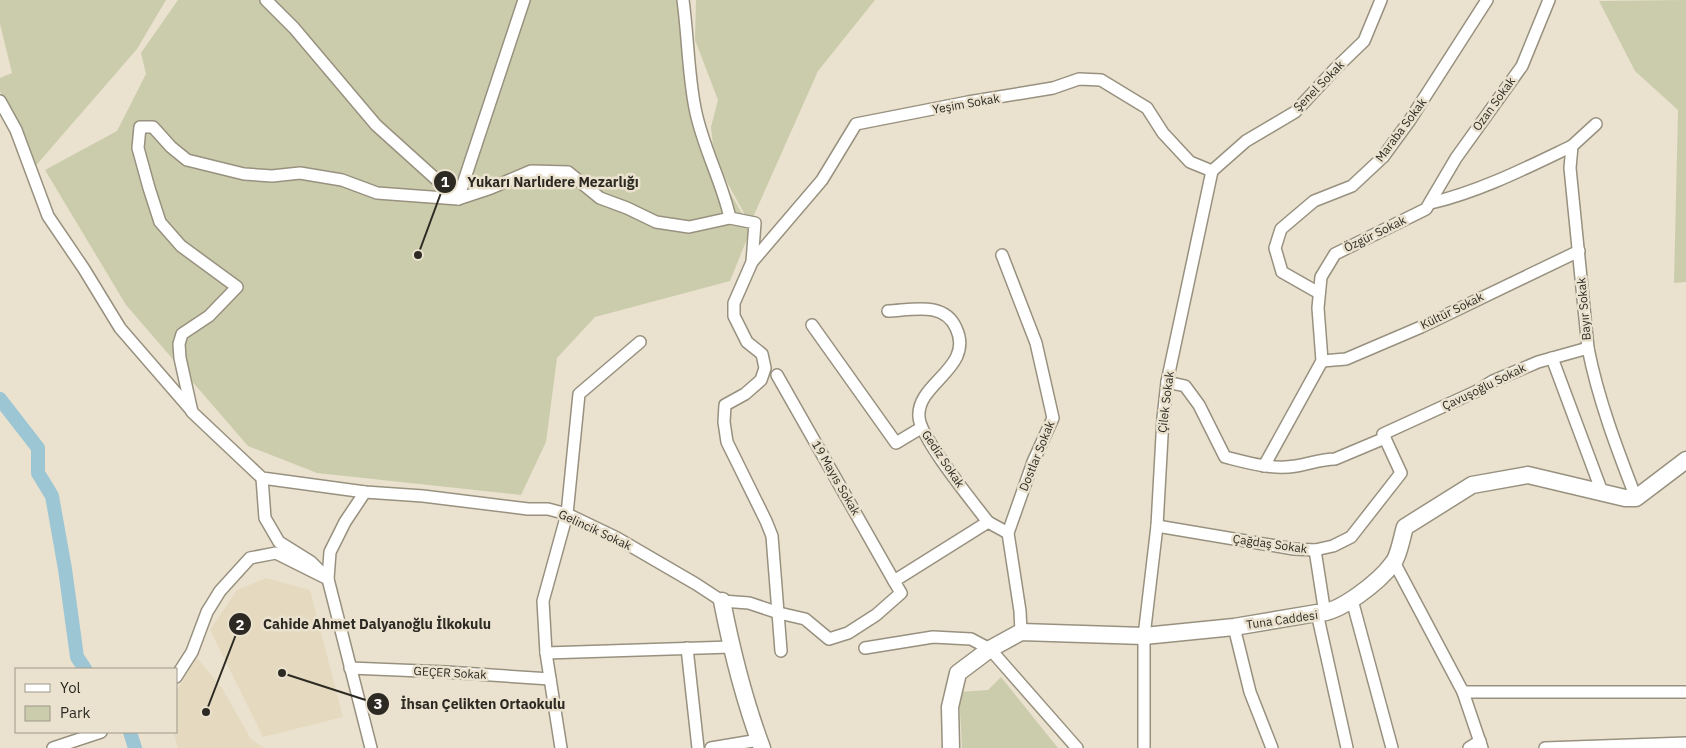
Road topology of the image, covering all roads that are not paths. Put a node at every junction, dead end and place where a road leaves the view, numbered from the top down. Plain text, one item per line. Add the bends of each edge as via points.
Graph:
1 (266, 0) edge
2 (524, 0) edge
3 (683, 0) edge
4 (1381, 0) edge
5 (1487, 0) edge
6 (1549, 0) edge
7 (0, 101) edge
8 (1596, 124) dead end
9 (1572, 146) junction
10 (1212, 171) junction
11 (458, 199) junction
12 (1431, 203) junction
13 (730, 218) junction
14 (1579, 251) junction
15 (1002, 255) dead end
16 (752, 262) junction
17 (1319, 293) junction
18 (888, 311) dead end
19 (812, 325) dead end
20 (640, 342) dead end
21 (1588, 348) junction
22 (1552, 358) junction
23 (1322, 361) junction
24 (777, 375) dead end
25 (1168, 382) junction
26 (192, 412) junction
27 (922, 428) junction
28 (1384, 436) junction
29 (1686, 460) edge
30 (1264, 466) junction
31 (262, 478) junction
32 (365, 492) junction
33 (1602, 492) junction
34 (1636, 498) junction
35 (566, 514) junction
36 (988, 522) junction
37 (1157, 526) junction
38 (1008, 533) junction
39 (1315, 550) junction
40 (1394, 562) junction
41 (328, 579) junction
42 (894, 581) junction
43 (1352, 600) junction
44 (722, 602) junction
45 (779, 613) junction
46 (1321, 614) junction
47 (1234, 627) junction
48 (1021, 632) junction
49 (1144, 636) junction
50 (731, 647) junction
51 (687, 648) junction
52 (865, 648) dead end
53 (990, 650) junction
54 (781, 651) dead end
55 (546, 653) junction
56 (350, 668) junction
57 (178, 673) edge
58 (550, 680) junction
59 (1463, 692) junction
60 (1685, 692) edge
61 (1144, 727) junction
62 (97, 733) edge
63 (1686, 743) edge
64 (761, 744) edge
65 (1481, 745) edge
66 (53, 748) edge
67 (371, 748) edge
68 (561, 748) edge
69 (698, 748) edge
70 (711, 748) edge
71 (951, 748) edge
72 (1078, 748) edge
73 (1144, 748) edge
74 (1150, 748) edge
75 (1272, 748) edge
76 (1346, 748) edge
77 (1392, 748) edge
78 (1469, 748) edge
79 (1545, 748) edge

1 - 11 street via 294,28 376,125
2 - 11 street
3 - 13 street via 695,108
4 - 10 street, Şenel Sokak via 1364,41 1295,112 1246,141
5 - 17 street, Maraba Sokak via 1383,157 1352,186 1314,201 1281,229 1276,248 1282,272
6 - 12 street, Ozan Sokak via 1522,66 1456,158
7 - 26 street via 16,130 48,216 120,328
8 - 9 street
9 - 12 street, Özgür Sokak via 1498,181
9 - 14 street, Bayır Sokak via 1570,168
10 - 16 street, Yeşim Sokak via 1190,162 1163,133 1147,108 1101,80 1079,80 1053,88 856,124 822,180
10 - 25 street, Çilek Sokak
11 - 13 street via 531,170 568,172 600,198 656,222 689,227
11 - 26 street via 377,193 342,180 300,173 244,174 187,160 153,127 140,127 138,148 160,222 181,246 237,287 209,316 182,334 180,358
12 - 17 street, Özgür Sokak via 1426,209 1334,254 1321,277
13 - 16 street via 755,223
14 - 21 street, Bayır Sokak
14 - 23 street, Kültür Sokak via 1346,359
15 - 38 street, Dostlar Sokak via 1036,343 1053,418 1033,462
16 - 45 street via 734,304 734,316 747,342 762,354 765,368 761,380 725,406 724,422 727,442 772,536
17 - 23 street, Özgür Sokak
18 - 27 street, Gediz Sokak via 938,311 949,317 958,331 960,346 956,359 921,403 918,416
19 - 27 street via 896,443
20 - 35 street via 579,394
21 - 22 street, Çavuşoğlu Sokak
21 - 34 street, Bayır Sokak via 1594,377
22 - 28 street, Çavuşoğlu Sokak via 1493,381
22 - 33 street
23 - 30 street
24 - 42 street, 19 Mayıs Sokak
25 - 30 street via 1185,386 1199,404 1226,457
25 - 37 street, Çilek Sokak via 1162,418
26 - 31 street
27 - 36 street, Gediz Sokak
28 - 30 street via 1335,459 1279,468
28 - 39 street, Çağdaş Sokak via 1401,473 1351,537
29 - 34 street
31 - 32 street, Gelincik Sokak
31 - 41 street via 265,518 279,542 311,562
32 - 35 street, Gelincik Sokak via 528,510 548,509
32 - 41 street via 330,552
33 - 34 street
33 - 40 street via 1528,475 1472,485 1405,526
35 - 44 street, Gelincik Sokak via 617,538
35 - 55 street via 543,601
36 - 38 street
36 - 42 street
37 - 39 street, Çağdaş Sokak via 1294,550
37 - 49 street, Çilek Sokak
38 - 48 street, Dostlar Sokak
39 - 46 street
40 - 43 street, Tuna Caddesi
40 - 59 street
41 - 56 street
41 - 57 street via 276,553 250,558 220,591 207,612 192,652
42 - 45 street via 901,593 848,633 829,639 805,619
43 - 46 street, Tuna Caddesi
43 - 77 street
44 - 45 street via 749,603
44 - 50 street
45 - 54 street
46 - 47 street, Tuna Caddesi
46 - 76 street
47 - 49 street, Tuna Caddesi
47 - 75 street via 1250,692
48 - 49 street, Tuna Caddesi
48 - 53 street
49 - 61 street, Çilek Sokak
50 - 51 street
50 - 64 street via 746,704
51 - 55 street
51 - 69 street
52 - 53 street via 933,637 971,639
53 - 71 street via 958,673 950,707
53 - 72 street
55 - 58 street
56 - 58 street, GEÇER Sokak
56 - 67 street
58 - 68 street
59 - 60 street
59 - 65 street
61 - 73 street, Çilek Sokak
61 - 74 street
62 - 66 street
63 - 79 street
64 - 70 street
65 - 78 street

